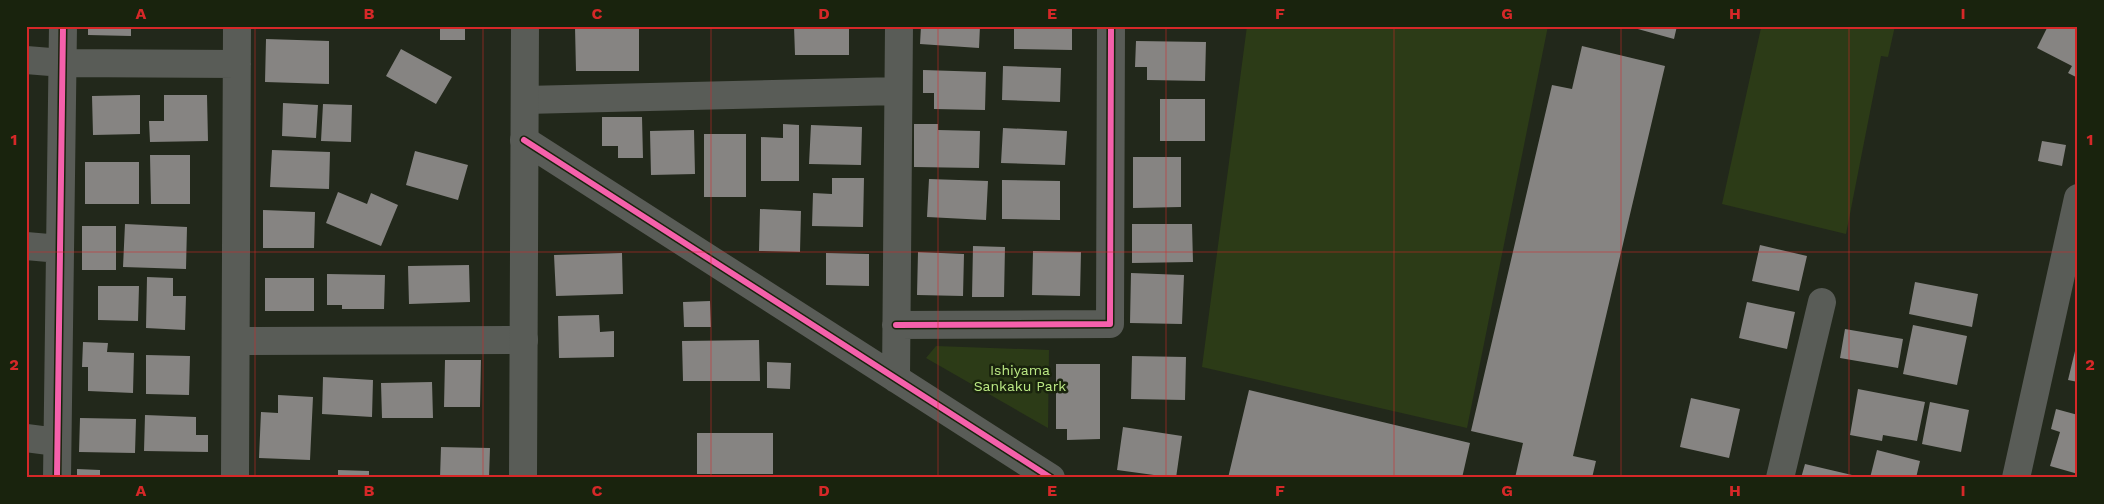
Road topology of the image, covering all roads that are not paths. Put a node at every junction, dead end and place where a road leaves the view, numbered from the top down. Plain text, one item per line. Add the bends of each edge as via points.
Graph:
1 (63, 26) edge
2 (237, 26) edge
3 (525, 26) edge
4 (898, 26) edge
5 (1111, 26) edge
6 (26, 60) edge
7 (63, 63) junction
8 (237, 64) junction
9 (898, 91) junction
10 (525, 100) junction
11 (524, 140) junction
12 (2078, 198) edge
13 (26, 246) edge
14 (60, 249) junction
15 (1822, 302) dead end
16 (896, 326) junction
17 (524, 340) junction
18 (236, 341) junction
19 (896, 379) junction
20 (26, 438) edge
21 (57, 442) junction
22 (57, 478) edge
23 (235, 478) edge
24 (523, 478) edge
25 (1051, 478) edge
26 (1780, 478) edge
27 (2016, 478) edge

1 - 7 street
2 - 8 street
3 - 10 street
4 - 9 street
5 - 16 street via 1110,324
6 - 7 street
7 - 8 street
7 - 14 street
8 - 18 street
9 - 10 street
9 - 16 street
10 - 11 street
11 - 17 street
11 - 19 street
12 - 27 street
13 - 14 street
14 - 21 street
15 - 26 street
16 - 19 street
17 - 18 street
17 - 24 street
18 - 23 street
19 - 25 street
20 - 21 street
21 - 22 street

